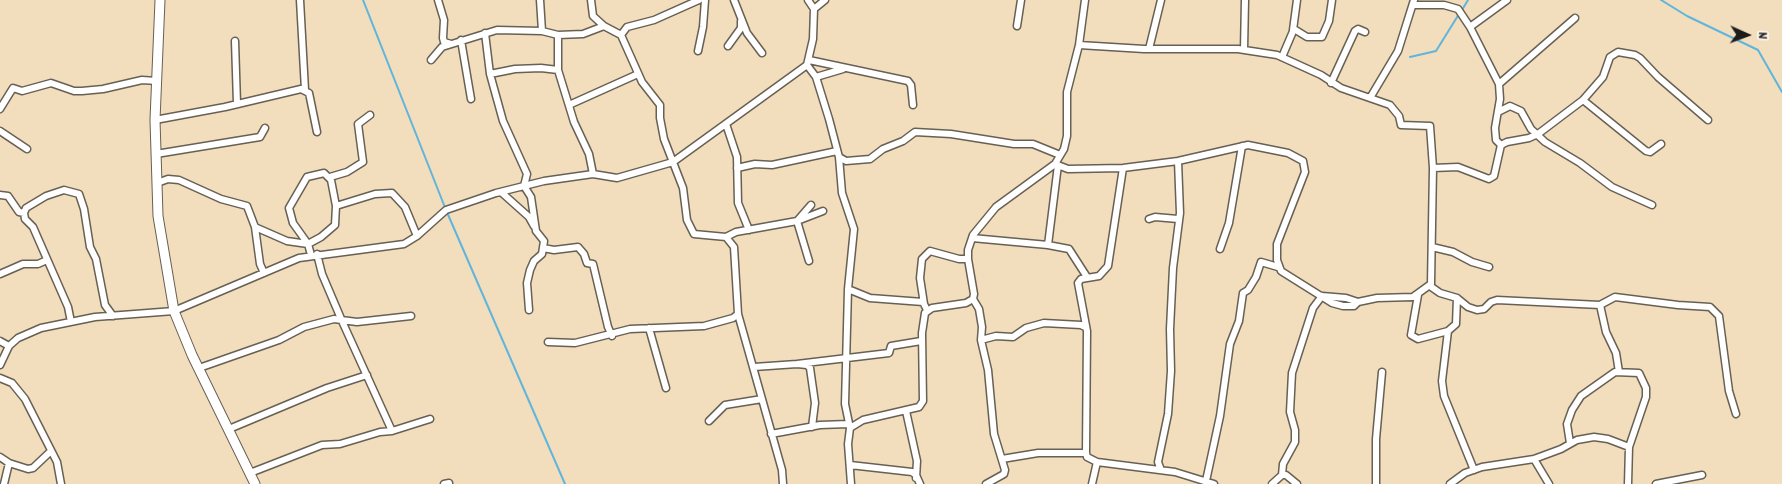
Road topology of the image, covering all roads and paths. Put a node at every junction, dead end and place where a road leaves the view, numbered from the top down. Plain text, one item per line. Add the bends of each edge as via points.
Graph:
1 (160, 0) edge
2 (300, 0) edge
3 (438, 0) edge
4 (540, 0) edge
5 (591, 0) edge
6 (699, 0) edge
7 (705, 0) edge
8 (734, 0) edge
9 (808, 0) edge
10 (825, 0) edge
11 (1021, 0) edge
12 (1085, 0) edge
13 (1161, 0) edge
14 (1246, 0) edge
15 (1298, 0) edge
16 (1332, 0) edge
17 (1507, 0) edge
18 (1414, 2) edge
19 (814, 9) junction
20 (741, 18) junction
21 (1575, 18) dead end
22 (604, 26) junction
23 (1017, 26) dead end
24 (1470, 27) junction
25 (1293, 30) junction
26 (542, 31) junction
27 (1365, 32) dead end
28 (485, 33) junction
29 (558, 35) junction
30 (621, 35) junction
31 (461, 40) junction
32 (235, 41) dead end
33 (450, 44) junction
34 (1079, 45) junction
35 (728, 46) dead end
36 (1149, 49) junction
37 (1244, 50) junction
38 (698, 51) dead end
39 (762, 53) dead end
40 (1282, 57) junction
41 (431, 60) dead end
42 (808, 62) junction
43 (843, 69) junction
44 (558, 70) junction
45 (490, 74) junction
46 (638, 74) junction
47 (816, 77) junction
48 (157, 81) junction
49 (1332, 83) junction
50 (1499, 84) junction
51 (305, 90) junction
52 (1370, 98) junction
53 (471, 99) dead end
54 (1583, 100) junction
55 (237, 104) junction
56 (569, 104) junction
57 (913, 105) dead end
58 (0, 109) edge
59 (1498, 112) junction
60 (370, 115) dead end
61 (155, 120) junction
62 (1708, 120) dead end
63 (726, 124) junction
64 (266, 128) dead end
65 (0, 131) edge
66 (317, 132) dead end
67 (1538, 134) junction
68 (1661, 144) dead end
69 (1501, 145) junction
70 (1242, 146) junction
71 (27, 149) dead end
72 (156, 154) junction
73 (838, 154) junction
74 (1060, 155) junction
75 (673, 162) junction
76 (1178, 162) junction
77 (1057, 164) junction
78 (738, 168) junction
79 (1122, 168) junction
80 (1433, 168) junction
81 (593, 174) junction
82 (330, 177) junction
83 (157, 183) junction
84 (524, 186) junction
85 (501, 192) junction
86 (0, 195) edge
87 (811, 205) dead end
88 (1652, 205) dead end
89 (336, 206) junction
90 (822, 211) dead end
91 (24, 212) junction
92 (1149, 219) dead end
93 (1178, 219) junction
94 (797, 221) junction
95 (255, 226) junction
96 (535, 226) junction
97 (749, 230) junction
98 (417, 236) junction
99 (726, 237) junction
100 (972, 238) junction
101 (308, 244) junction
102 (1048, 245) junction
103 (1432, 247) junction
104 (543, 248) junction
105 (1220, 249) dead end
106 (314, 254) junction
107 (968, 259) junction
108 (47, 260) junction
109 (809, 261) dead end
110 (1278, 267) junction
111 (1489, 267) dead end
112 (264, 273) junction
113 (0, 274) edge
114 (1087, 277) junction
115 (1430, 286) junction
116 (848, 289) junction
117 (1418, 295) junction
118 (1322, 296) junction
119 (1457, 298) junction
120 (973, 299) junction
121 (923, 302) junction
122 (1600, 305) junction
123 (529, 310) dead end
124 (927, 310) junction
125 (174, 311) junction
126 (738, 314) junction
127 (113, 316) junction
128 (411, 316) dead end
129 (342, 321) junction
130 (71, 322) junction
131 (1085, 327) junction
132 (649, 328) junction
133 (1448, 331) junction
134 (612, 336) junction
135 (982, 340) junction
136 (0, 341) edge
137 (921, 341) junction
138 (548, 342) dead end
139 (9, 346) junction
140 (847, 358) junction
141 (797, 364) junction
142 (0, 365) edge
143 (754, 367) junction
144 (199, 368) junction
145 (1382, 372) dead end
146 (1619, 372) junction
147 (367, 375) junction
148 (0, 378) edge
149 (666, 388) dead end
150 (762, 399) junction
151 (906, 411) junction
152 (1736, 414) dead end
153 (430, 419) dead end
154 (709, 422) dead end
155 (849, 426) junction
156 (812, 427) junction
157 (229, 429) junction
158 (392, 432) junction
159 (771, 434) junction
160 (1570, 443) junction
161 (1629, 447) junction
162 (51, 451) junction
163 (1086, 453) junction
164 (0, 457) edge
165 (1002, 459) junction
166 (1534, 459) junction
167 (1097, 462) junction
168 (9, 463) junction
169 (850, 465) junction
170 (1161, 470) junction
171 (1474, 470) junction
172 (250, 472) junction
173 (916, 475) junction
174 (1282, 475) junction
175 (1702, 475) dead end
176 (1206, 482) junction
177 (4, 484) edge
178 (60, 484) edge
179 (255, 484) edge
180 (783, 484) edge
181 (851, 484) edge
182 (916, 484) edge
183 (920, 484) edge
184 (986, 484) edge
185 (1092, 484) edge
186 (1214, 484) edge
187 (1272, 484) edge
188 (1296, 484) edge
189 (1376, 484) edge
190 (1450, 484) edge
191 (1549, 484) edge
192 (1628, 484) edge
193 (1656, 484) edge

1 - 48 street
2 - 51 street
3 - 33 street via 444,20 444,42
4 - 26 street
5 - 22 street via 593,16
6 - 30 street via 654,20 627,27
7 - 38 street
8 - 20 street
9 - 19 street
10 - 19 street
11 - 23 street
12 - 34 street
13 - 36 street
14 - 37 street
15 - 25 street
16 - 25 street via 1329,21 1322,37 1308,38
17 - 24 street
18 - 24 street via 1458,9
18 - 52 street via 1398,51
19 - 42 street
20 - 35 street via 741,28
20 - 39 street via 747,33
21 - 50 street
22 - 29 street via 583,34
22 - 30 street
24 - 50 street
25 - 40 street
26 - 28 street via 497,30
26 - 29 street
27 - 49 street via 1355,31
28 - 31 street
28 - 45 street
29 - 44 street
30 - 46 street
31 - 33 street
31 - 53 street
32 - 55 street
33 - 41 street via 442,47
34 - 36 street
34 - 74 street via 1068,92 1067,136
36 - 37 street
37 - 40 street
40 - 49 street
42 - 43 street
42 - 47 street
42 - 63 street
43 - 47 street
43 - 57 street via 908,81
44 - 45 street via 515,69
44 - 56 street
45 - 84 street via 504,121 527,174
46 - 56 street
46 - 75 street via 660,105 664,139
47 - 73 street
48 - 58 street via 142,80 82,91 51,83 22,92 13,88
48 - 61 street
49 - 52 street
50 - 59 street
51 - 55 street via 286,91
51 - 66 street via 312,104
52 - 80 street via 1390,106 1399,116 1401,125 1428,125 1431,128
54 - 62 street via 1603,77 1613,54 1635,55
54 - 67 street
54 - 68 street via 1646,151 1650,152
55 - 61 street
56 - 81 street via 589,154
59 - 67 street via 1510,106 1521,111 1531,129
59 - 69 street via 1496,140
60 - 82 street via 358,124 363,162
61 - 72 street
63 - 75 street
63 - 78 street
64 - 72 street via 260,136
65 - 71 street
67 - 69 street
67 - 88 street via 1612,187
69 - 80 street via 1494,176 1489,179 1458,167
70 - 76 street
70 - 105 street via 1229,223
70 - 110 street via 1288,153 1303,161 1305,167 1277,244
72 - 83 street
73 - 74 street via 846,161 870,159 914,132 1033,144
73 - 78 street
73 - 116 street via 842,193 854,229
74 - 77 street
75 - 81 street via 618,178
75 - 99 street via 683,188 691,232 699,236
76 - 79 street
76 - 93 street
77 - 79 street via 1068,169
77 - 100 street via 996,208
77 - 102 street
78 - 97 street via 738,203
79 - 114 street via 1108,266 1099,276
80 - 103 street
81 - 84 street
82 - 89 street
82 - 101 street via 324,173 307,177 289,208 293,223
83 - 95 street via 179,180 221,199 247,206
83 - 125 street via 158,216
84 - 85 street
84 - 96 street via 531,197
85 - 96 street
85 - 98 street via 446,210
86 - 91 street via 8,196 19,212
87 - 94 street
89 - 98 street via 375,194 392,193 405,207
89 - 101 street via 336,222 332,229
90 - 94 street
91 - 108 street
91 - 127 street via 46,196 64,190 78,194 105,305
92 - 93 street
93 - 170 street via 1168,414 1158,462
94 - 97 street
94 - 109 street
95 - 101 street via 287,241
95 - 112 street
96 - 104 street via 544,241
97 - 99 street
98 - 106 street via 394,247
99 - 126 street via 734,247
100 - 102 street
100 - 107 street
101 - 106 street
102 - 114 street via 1069,249
103 - 111 street
103 - 115 street
104 - 123 street via 542,254 534,261 527,283
104 - 134 street via 578,247 587,263 593,264
106 - 112 street
106 - 129 street
107 - 120 street
107 - 121 street via 927,253 922,259 920,278
108 - 113 street via 23,264
108 - 130 street via 68,307
110 - 118 street
110 - 176 street via 1260,262 1256,277 1248,290 1242,293
112 - 125 street
114 - 131 street via 1078,283
115 - 117 street
115 - 119 street
116 - 121 street via 870,298
116 - 140 street
117 - 118 street via 1377,298 1354,306 1332,304
117 - 133 street via 1411,335 1418,339
118 - 174 street via 1313,308 1293,368 1290,412 1295,442
119 - 122 street via 1477,310 1497,300
119 - 133 street via 1456,324
120 - 124 street
120 - 135 street via 979,309
121 - 124 street
122 - 146 street
122 - 152 street via 1615,297 1710,307 1720,316 1729,391
124 - 137 street
125 - 127 street
125 - 144 street
126 - 132 street via 704,326
126 - 143 street
127 - 130 street
128 - 129 street
129 - 144 street via 334,319 304,327 279,340
129 - 147 street
130 - 139 street via 41,328 18,338
131 - 135 street via 1044,323 1026,328 1013,337 996,336
131 - 163 street
132 - 134 street via 630,329
132 - 149 street
133 - 171 street via 1442,381 1444,396
134 - 138 street via 575,343
135 - 165 street via 994,434
136 - 139 street
137 - 140 street via 891,346 890,353
137 - 151 street via 923,401 919,408
139 - 142 street
140 - 141 street
140 - 155 street via 845,404
141 - 143 street
141 - 156 street via 810,368 815,403
143 - 150 street
144 - 157 street
145 - 189 street
146 - 160 street via 1595,384 1581,396 1568,424
146 - 161 street via 1639,373 1646,388
147 - 157 street
147 - 158 street
148 - 162 street via 19,390
150 - 154 street via 725,405
150 - 159 street
151 - 155 street
151 - 173 street via 917,461
153 - 158 street
155 - 156 street
155 - 169 street
156 - 159 street
157 - 172 street
158 - 172 street via 322,445
159 - 180 street
160 - 161 street via 1594,437
160 - 166 street via 1561,450
161 - 192 street
162 - 168 street via 33,468
162 - 178 street via 57,462
163 - 165 street via 1038,452
163 - 167 street
164 - 168 street
165 - 184 street via 1004,474
166 - 171 street
166 - 191 street
167 - 170 street
167 - 185 street
168 - 177 street
169 - 173 street
169 - 181 street
170 - 176 street
171 - 190 street via 1455,478
172 - 179 street
173 - 182 street
173 - 183 street
174 - 187 street
174 - 188 street
175 - 193 street
176 - 186 street

